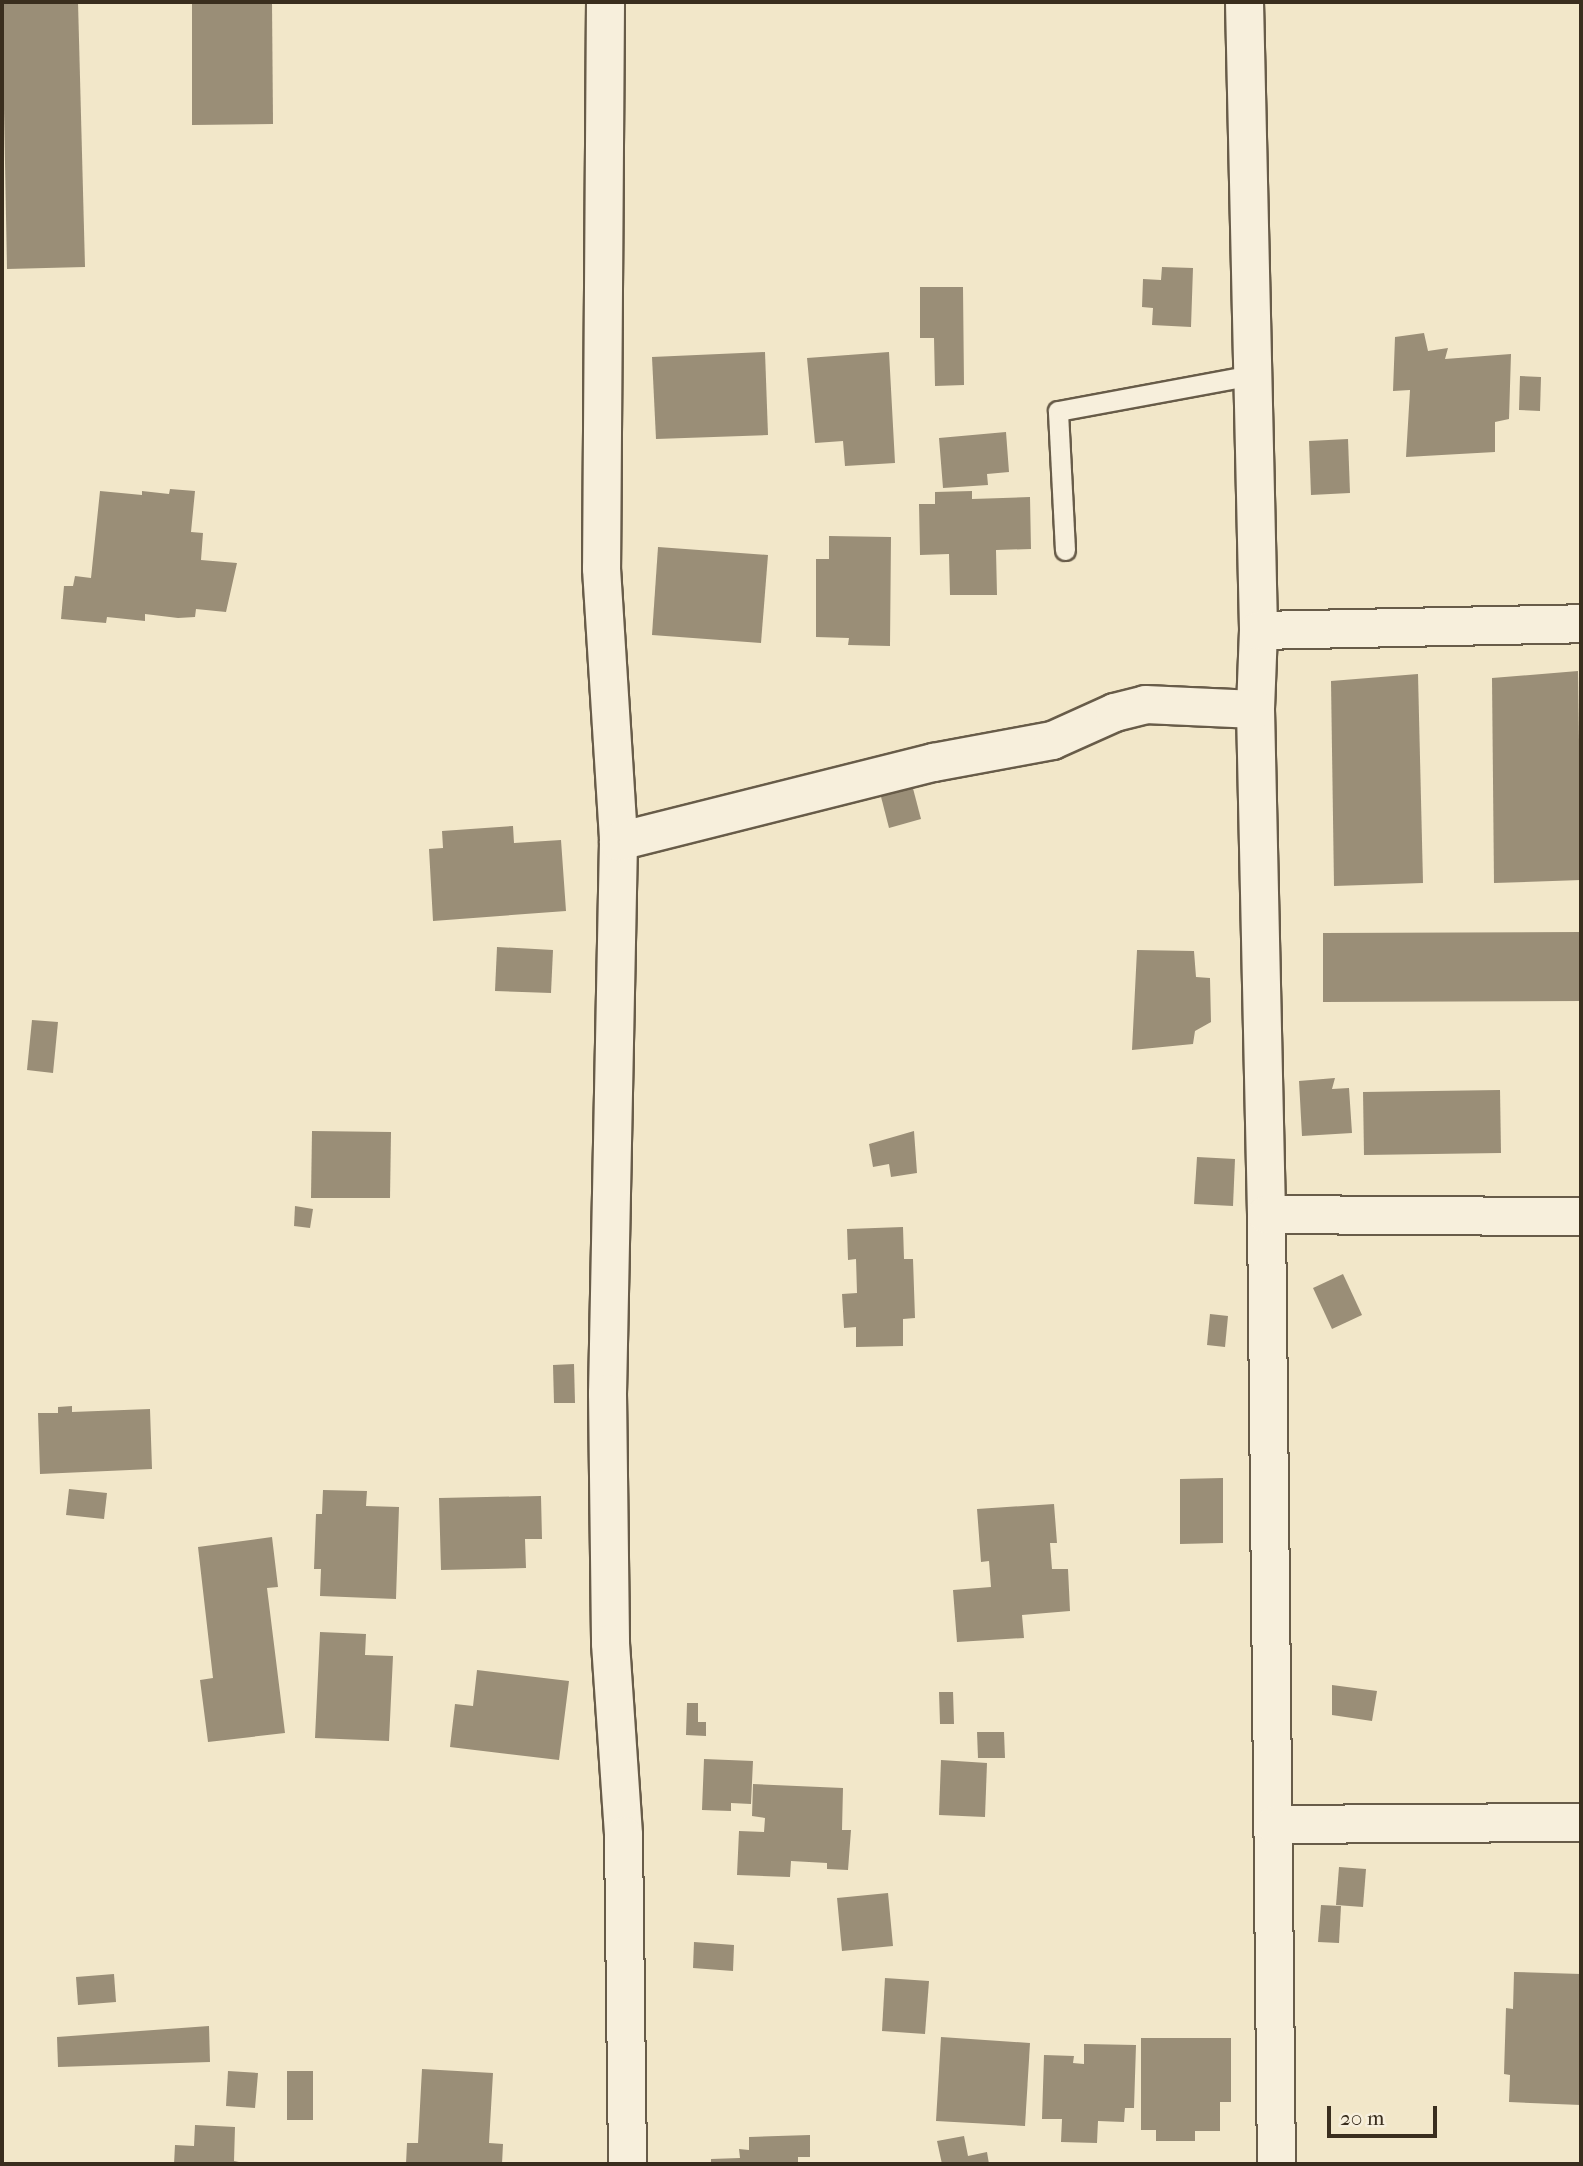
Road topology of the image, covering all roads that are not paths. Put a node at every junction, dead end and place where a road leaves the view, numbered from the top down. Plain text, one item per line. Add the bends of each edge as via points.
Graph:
1 (605, 2) edge
2 (1244, 2) edge
3 (1252, 375) junction
4 (1065, 550) dead end
5 (1581, 623) edge
6 (1258, 630) junction
7 (1255, 709) junction
8 (618, 841) junction
9 (1266, 1214) junction
10 (1581, 1216) edge
11 (1581, 1822) edge
12 (1274, 1824) junction
13 (627, 2164) edge
14 (1276, 2164) edge

1 - 8 street via 601,568
2 - 3 street
3 - 4 lane via 1058,411
3 - 6 street
5 - 6 street
6 - 7 street
7 - 8 street via 1145,704 1114,712 1052,740 920,765
7 - 9 street
8 - 13 street via 607,1392 610,1643 623,1835
9 - 10 street
9 - 12 street
11 - 12 street
12 - 14 street

